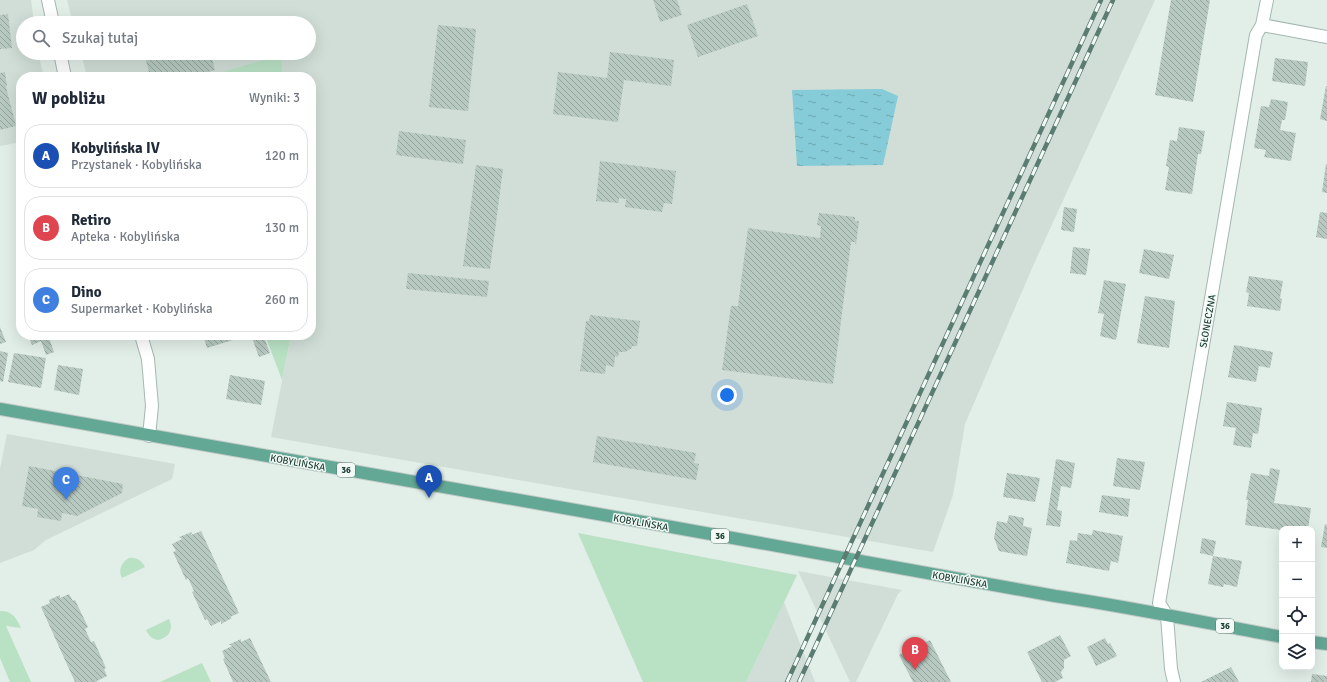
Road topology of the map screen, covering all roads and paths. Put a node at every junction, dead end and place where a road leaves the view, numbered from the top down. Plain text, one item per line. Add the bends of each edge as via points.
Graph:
1 (48, 0) edge
2 (1267, 0) edge
3 (51, 16) edge
4 (1262, 25) junction
5 (1327, 37) edge
6 (61, 60) edge
7 (64, 72) edge
8 (142, 340) edge
9 (0, 409) edge
10 (149, 436) junction
11 (1167, 616) junction
12 (1279, 636) edge
13 (1315, 642) edge
14 (1327, 644) edge
15 (1174, 682) edge

1 - 3 street
2 - 4 street, SŁONECZNA
4 - 5 street
4 - 11 street, SŁONECZNA via 1256,35 1159,603
6 - 7 street
8 - 10 street via 148,359 152,406
9 - 10 main road, KOBYLIŃSKA / 36
10 - 11 main road, KOBYLIŃSKA / 36
11 - 12 main road, KOBYLIŃSKA / 36
11 - 15 street, SŁONECZNA
13 - 14 main road

